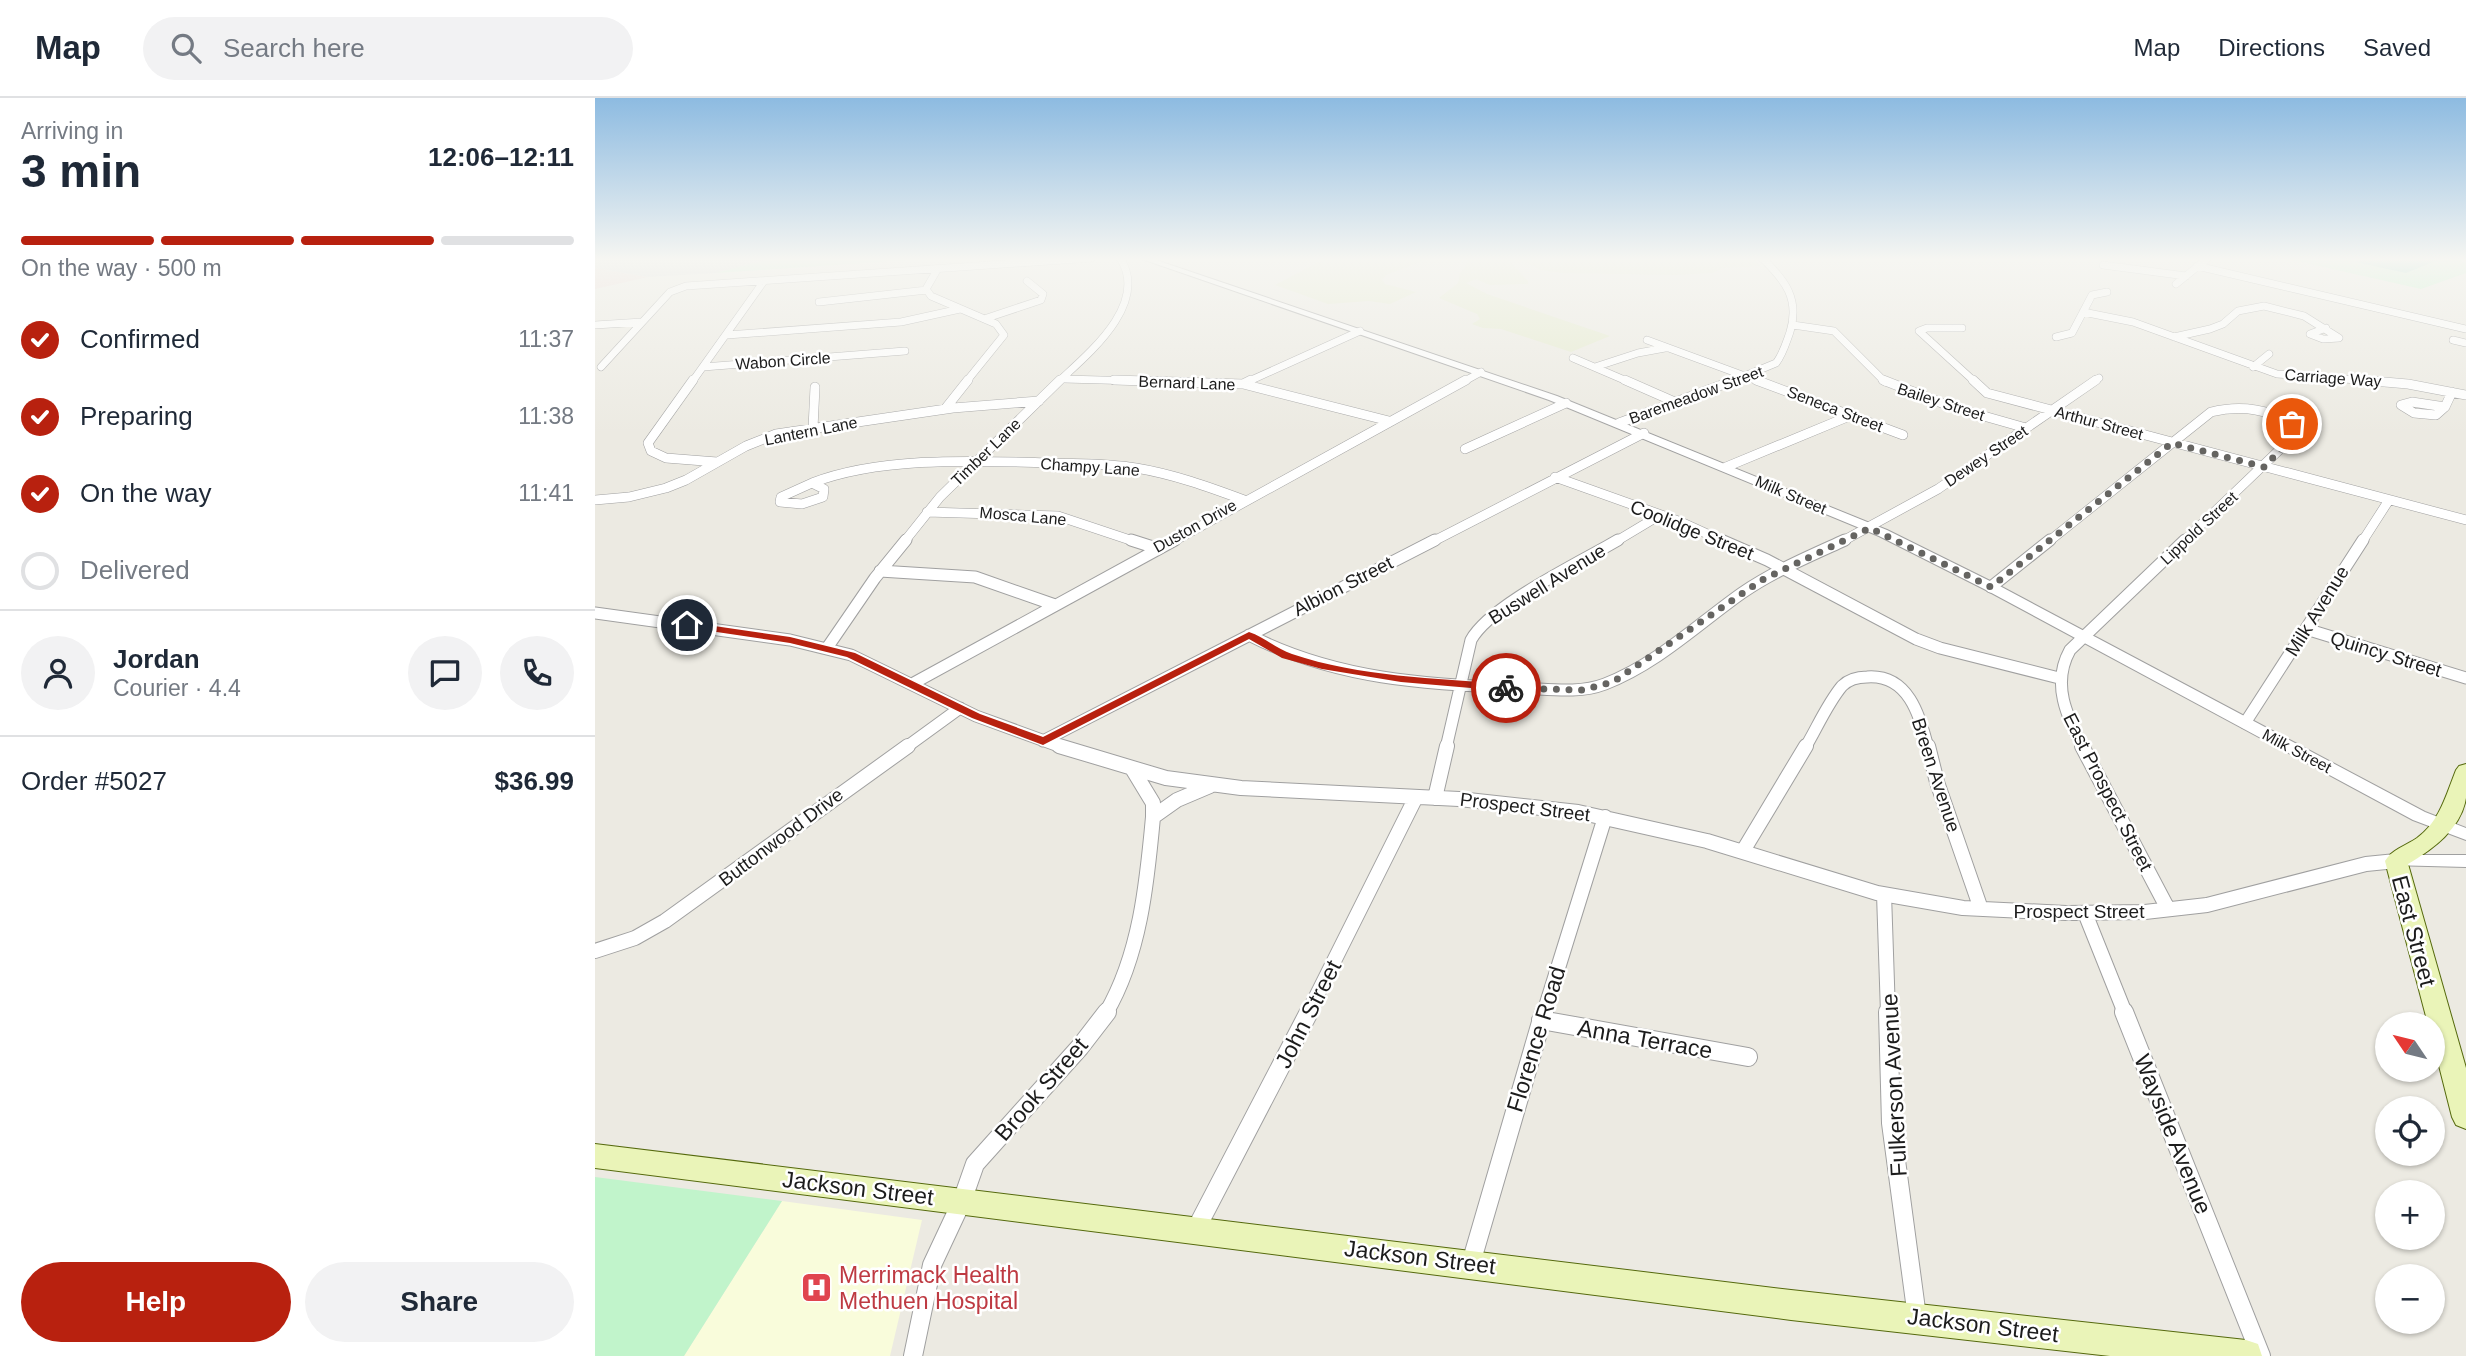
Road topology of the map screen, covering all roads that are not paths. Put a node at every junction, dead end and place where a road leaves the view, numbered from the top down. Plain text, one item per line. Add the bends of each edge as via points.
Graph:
1 (647, 317) edge
2 (740, 317) edge
3 (925, 317) edge
4 (981, 317) edge
5 (988, 317) edge
6 (1120, 317) edge
7 (1318, 317) edge
8 (1794, 317) edge
9 (2081, 317) edge
10 (2107, 317) edge
11 (2231, 317) edge
12 (2309, 317) edge
13 (2416, 317) edge
14 (984, 318) junction
15 (642, 322) junction
16 (595, 325) edge
17 (1793, 325) junction
18 (1962, 328) dead end
19 (2326, 328) dead end
20 (2466, 329) edge
21 (1360, 331) junction
22 (727, 335) junction
23 (2056, 337) dead end
24 (2174, 337) junction
25 (1647, 340) dead end
26 (2453, 340) dead end
27 (2466, 343) edge
28 (1665, 348) junction
29 (905, 351) dead end
30 (2269, 354) dead end
31 (1573, 358) dead end
32 (601, 367) dead end
33 (703, 367) junction
34 (2253, 367) junction
35 (1595, 368) junction
36 (1481, 372) junction
37 (1747, 377) junction
38 (2099, 378) dead end
39 (1064, 379) junction
40 (1243, 384) junction
41 (815, 387) dead end
42 (2452, 392) junction
43 (2466, 395) edge
44 (1039, 401) junction
45 (1675, 402) junction
46 (1566, 403) junction
47 (2445, 407) dead end
48 (945, 409) junction
49 (2053, 411) junction
50 (1852, 415) junction
51 (1389, 421) junction
52 (1619, 423) junction
53 (813, 428) junction
54 (2026, 428) junction
55 (1644, 433) junction
56 (1903, 435) dead end
57 (2172, 443) junction
58 (1465, 449) dead end
59 (717, 463) junction
60 (975, 463) junction
61 (1726, 467) junction
62 (2264, 467) junction
63 (1555, 477) junction
64 (812, 483) dead end
65 (595, 500) edge
66 (1244, 500) junction
67 (2389, 500) junction
68 (927, 512) junction
69 (1660, 515) junction
70 (2466, 520) edge
71 (1870, 528) junction
72 (1156, 548) junction
73 (1783, 569) junction
74 (880, 571) junction
75 (1991, 587) junction
76 (1055, 605) junction
77 (595, 612) edge
78 (2306, 629) junction
79 (1249, 635) junction
80 (2084, 637) junction
81 (827, 648) junction
82 (2059, 678) junction
83 (2466, 678) edge
84 (912, 684) junction
85 (1462, 685) junction
86 (960, 708) junction
87 (2245, 723) junction
88 (1043, 741) junction
89 (1133, 770) junction
90 (2466, 770) edge
91 (1213, 785) junction
92 (1416, 797) junction
93 (1435, 798) junction
94 (1153, 817) junction
95 (1605, 817) junction
96 (2445, 827) junction
97 (2466, 834) edge
98 (1743, 851) junction
99 (2396, 861) junction
100 (2466, 861) edge
101 (1884, 894) junction
102 (1981, 909) junction
103 (2168, 909) junction
104 (2084, 913) junction
105 (595, 951) edge
106 (1541, 1020) junction
107 (1748, 1057) dead end
108 (2466, 1117) edge
109 (595, 1156) edge
110 (962, 1201) junction
111 (1196, 1229) junction
112 (1471, 1263) junction
113 (1917, 1317) junction
114 (913, 1356) edge
115 (2246, 1356) edge
116 (2261, 1356) edge

1 - 15 street
2 - 22 street
3 - 22 street
4 - 14 street
5 - 14 street
6 - 39 street, Timber Lane
7 - 21 street, Milk Street
8 - 17 street, Baremeadow Street
9 - 23 street via 2072,333
10 - 24 street, Carriage Way
11 - 24 street via 2220,326
12 - 19 street
13 - 20 street
14 - 48 street via 1002,328 1004,335
15 - 16 street
15 - 32 street
17 - 37 street, Baremeadow Street via 1778,363
17 - 54 street, Bailey Street via 1834,331 1887,384
18 - 49 street, Arthur Street via 1919,331 1987,393
21 - 36 street, Milk Street
21 - 40 street
22 - 33 street
24 - 34 street, Carriage Way
25 - 28 street, Seneca Street
26 - 27 street
28 - 35 street
28 - 37 street, Seneca Street
29 - 33 street, Wabon Circle
30 - 34 street
31 - 35 street
33 - 59 street via 648,446 655,455 666,458
34 - 42 street, Carriage Way via 2285,376 2408,384
35 - 45 street
36 - 46 street, Milk Street
36 - 51 street, Duston Drive
37 - 45 street, Baremeadow Street
37 - 50 street, Seneca Street
38 - 49 street, Dewey Street
39 - 40 street, Bernard Lane
39 - 44 street, Timber Lane
40 - 51 street, Bernard Lane
41 - 53 street
42 - 43 street, Carriage Way
42 - 47 street
44 - 48 street, Lantern Lane
44 - 60 street, Timber Lane
45 - 52 street, Baremeadow Street
46 - 52 street, Milk Street
46 - 58 street
48 - 53 street, Lantern Lane
49 - 54 street, Dewey Street
49 - 57 street, Arthur Street
50 - 56 street, Seneca Street
50 - 61 street
51 - 66 street, Duston Drive
52 - 55 street, Milk Street
53 - 59 street, Lantern Lane via 761,439
54 - 71 street, Dewey Street via 1939,488
55 - 61 street, Milk Street
55 - 63 street, Albion Street
57 - 62 street, Arthur Street
57 - 62 street, Lippold Street via 2215,411 2238,409 2272,415 2292,424 2296,434
57 - 75 street
59 - 65 street, Lantern Lane via 666,488
60 - 64 street, Champy Lane via 882,467
60 - 66 street, Champy Lane via 1135,468
60 - 68 street, Timber Lane
61 - 71 street, Milk Street
62 - 67 street, Arthur Street
62 - 80 street, Lippold Street
63 - 69 street, Coolidge Street
63 - 79 street, Albion Street
66 - 72 street, Duston Drive
67 - 70 street, Arthur Street
67 - 78 street, Milk Avenue
68 - 72 street, Mosca Lane via 1058,516
68 - 74 street, Timber Lane
69 - 73 street, Coolidge Street
69 - 85 street, Buswell Avenue via 1486,620 1471,640
71 - 73 street, Dewey Street
71 - 75 street, Milk Street
72 - 76 street, Duston Drive
73 - 82 street, Coolidge Street via 1916,639
73 - 85 street, Dewey Street via 1631,671 1598,688
74 - 76 street via 975,576
74 - 81 street, Timber Lane
75 - 80 street, Milk Street
76 - 84 street, Duston Drive
77 - 81 street, Prospect Street
78 - 83 street, Quincy Street
78 - 87 street, Milk Avenue
79 - 85 street, Dewey Street via 1304,662
79 - 88 street, Albion Street
80 - 82 street via 2063,661
80 - 87 street, Milk Street
81 - 84 street, Prospect Street via 872,663
82 - 103 street, East Prospect Street via 2073,728
84 - 86 street, Prospect Street
85 - 93 street, Buswell Avenue
86 - 88 street, Prospect Street
86 - 105 street, Buttonwood Drive via 664,921 635,938
87 - 96 street, Milk Street
88 - 89 street, Prospect Street
89 - 91 street, Prospect Street
89 - 94 street, Brook Street via 1153,803
90 - 96 main road
91 - 92 street, Prospect Street
91 - 94 street via 1177,800
92 - 93 street, Prospect Street
92 - 111 street, John Street
93 - 95 street, Prospect Street via 1522,804
94 - 110 street, Brook Street via 1147,889 1121,987 1080,1047 975,1164
95 - 98 street, Prospect Street
95 - 106 street, Florence Road
96 - 97 street
96 - 99 main road, East Street
98 - 101 street, Prospect Street
98 - 102 street, Breen Avenue via 1842,686 1854,677 1888,680 1900,686 1915,710
99 - 100 street, Prospect Street
99 - 103 street, Prospect Street via 2366,864 2207,905
99 - 108 main road, East Street
101 - 102 street, Prospect Street
101 - 113 street, Fulkerson Avenue via 1891,1123
102 - 104 street, Prospect Street
103 - 104 street, Prospect Street
104 - 116 street, Wayside Avenue
106 - 107 street, Anna Terrace
106 - 112 street, Florence Road
109 - 110 main road, Jackson Street
110 - 111 main road, Jackson Street
110 - 114 street, Brook Street via 932,1265
111 - 112 main road, Jackson Street
112 - 113 main road, Jackson Street
113 - 115 main road, Jackson Street

